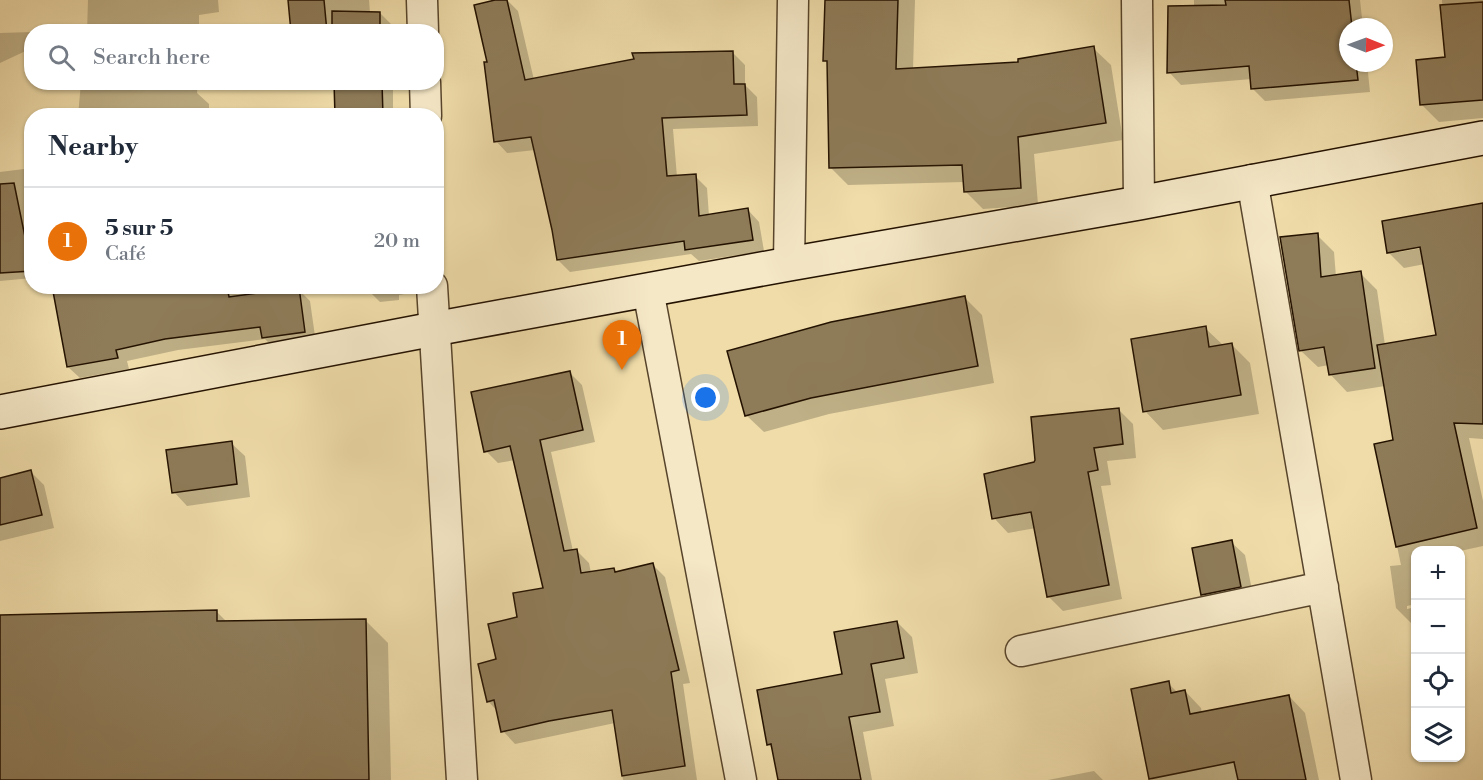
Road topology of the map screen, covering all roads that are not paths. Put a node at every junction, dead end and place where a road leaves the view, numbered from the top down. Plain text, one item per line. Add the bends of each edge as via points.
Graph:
1 (422, 0) edge
2 (793, 0) edge
3 (1137, 0) edge
4 (423, 24) edge
5 (425, 90) edge
6 (426, 108) edge
7 (1483, 138) edge
8 (1252, 180) junction
9 (1139, 203) junction
10 (789, 264) junction
11 (648, 290) junction
12 (432, 294) edge
13 (434, 329) junction
14 (0, 411) edge
15 (1323, 587) junction
16 (1021, 651) dead end
17 (462, 780) edge
18 (741, 780) edge
19 (1356, 780) edge

1 - 4 street
2 - 10 street
3 - 9 street
5 - 6 street
7 - 8 street
8 - 9 street
8 - 15 street
9 - 10 street
10 - 11 street
11 - 13 street
11 - 18 street
12 - 13 street
13 - 14 street
13 - 17 street
15 - 16 street
15 - 19 street

